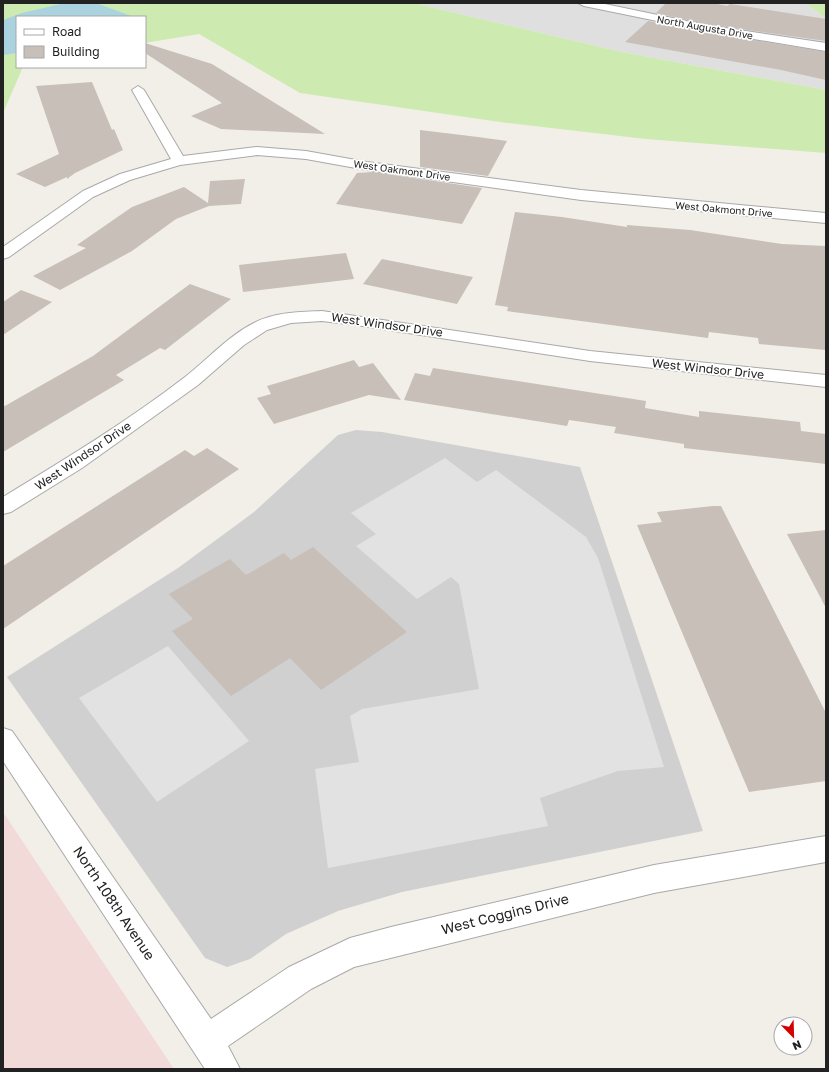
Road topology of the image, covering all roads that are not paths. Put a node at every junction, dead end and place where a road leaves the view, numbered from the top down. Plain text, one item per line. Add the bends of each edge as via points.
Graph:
1 (584, 3) edge
2 (639, 3) edge
3 (628, 13) junction
4 (826, 47) edge
5 (138, 90) dead end
6 (178, 161) junction
7 (826, 218) edge
8 (3, 254) edge
9 (826, 381) edge
10 (3, 507) edge
11 (3, 739) edge
12 (826, 849) edge
13 (207, 1041) junction
14 (224, 1069) edge

1 - 3 street, North Augusta Drive
2 - 3 street
3 - 4 street, North Augusta Drive
5 - 6 street
6 - 7 street, West Oakmont Drive via 257,151 306,155 581,195
6 - 8 street, West Oakmont Drive via 125,178 88,194
9 - 10 street, West Windsor Drive via 590,356 343,318 290,318 261,326 238,341 190,381 75,463
11 - 13 street, North 108th Avenue
12 - 13 street, West Coggins Drive via 654,879 350,953 300,978
13 - 14 street, North 108th Avenue

